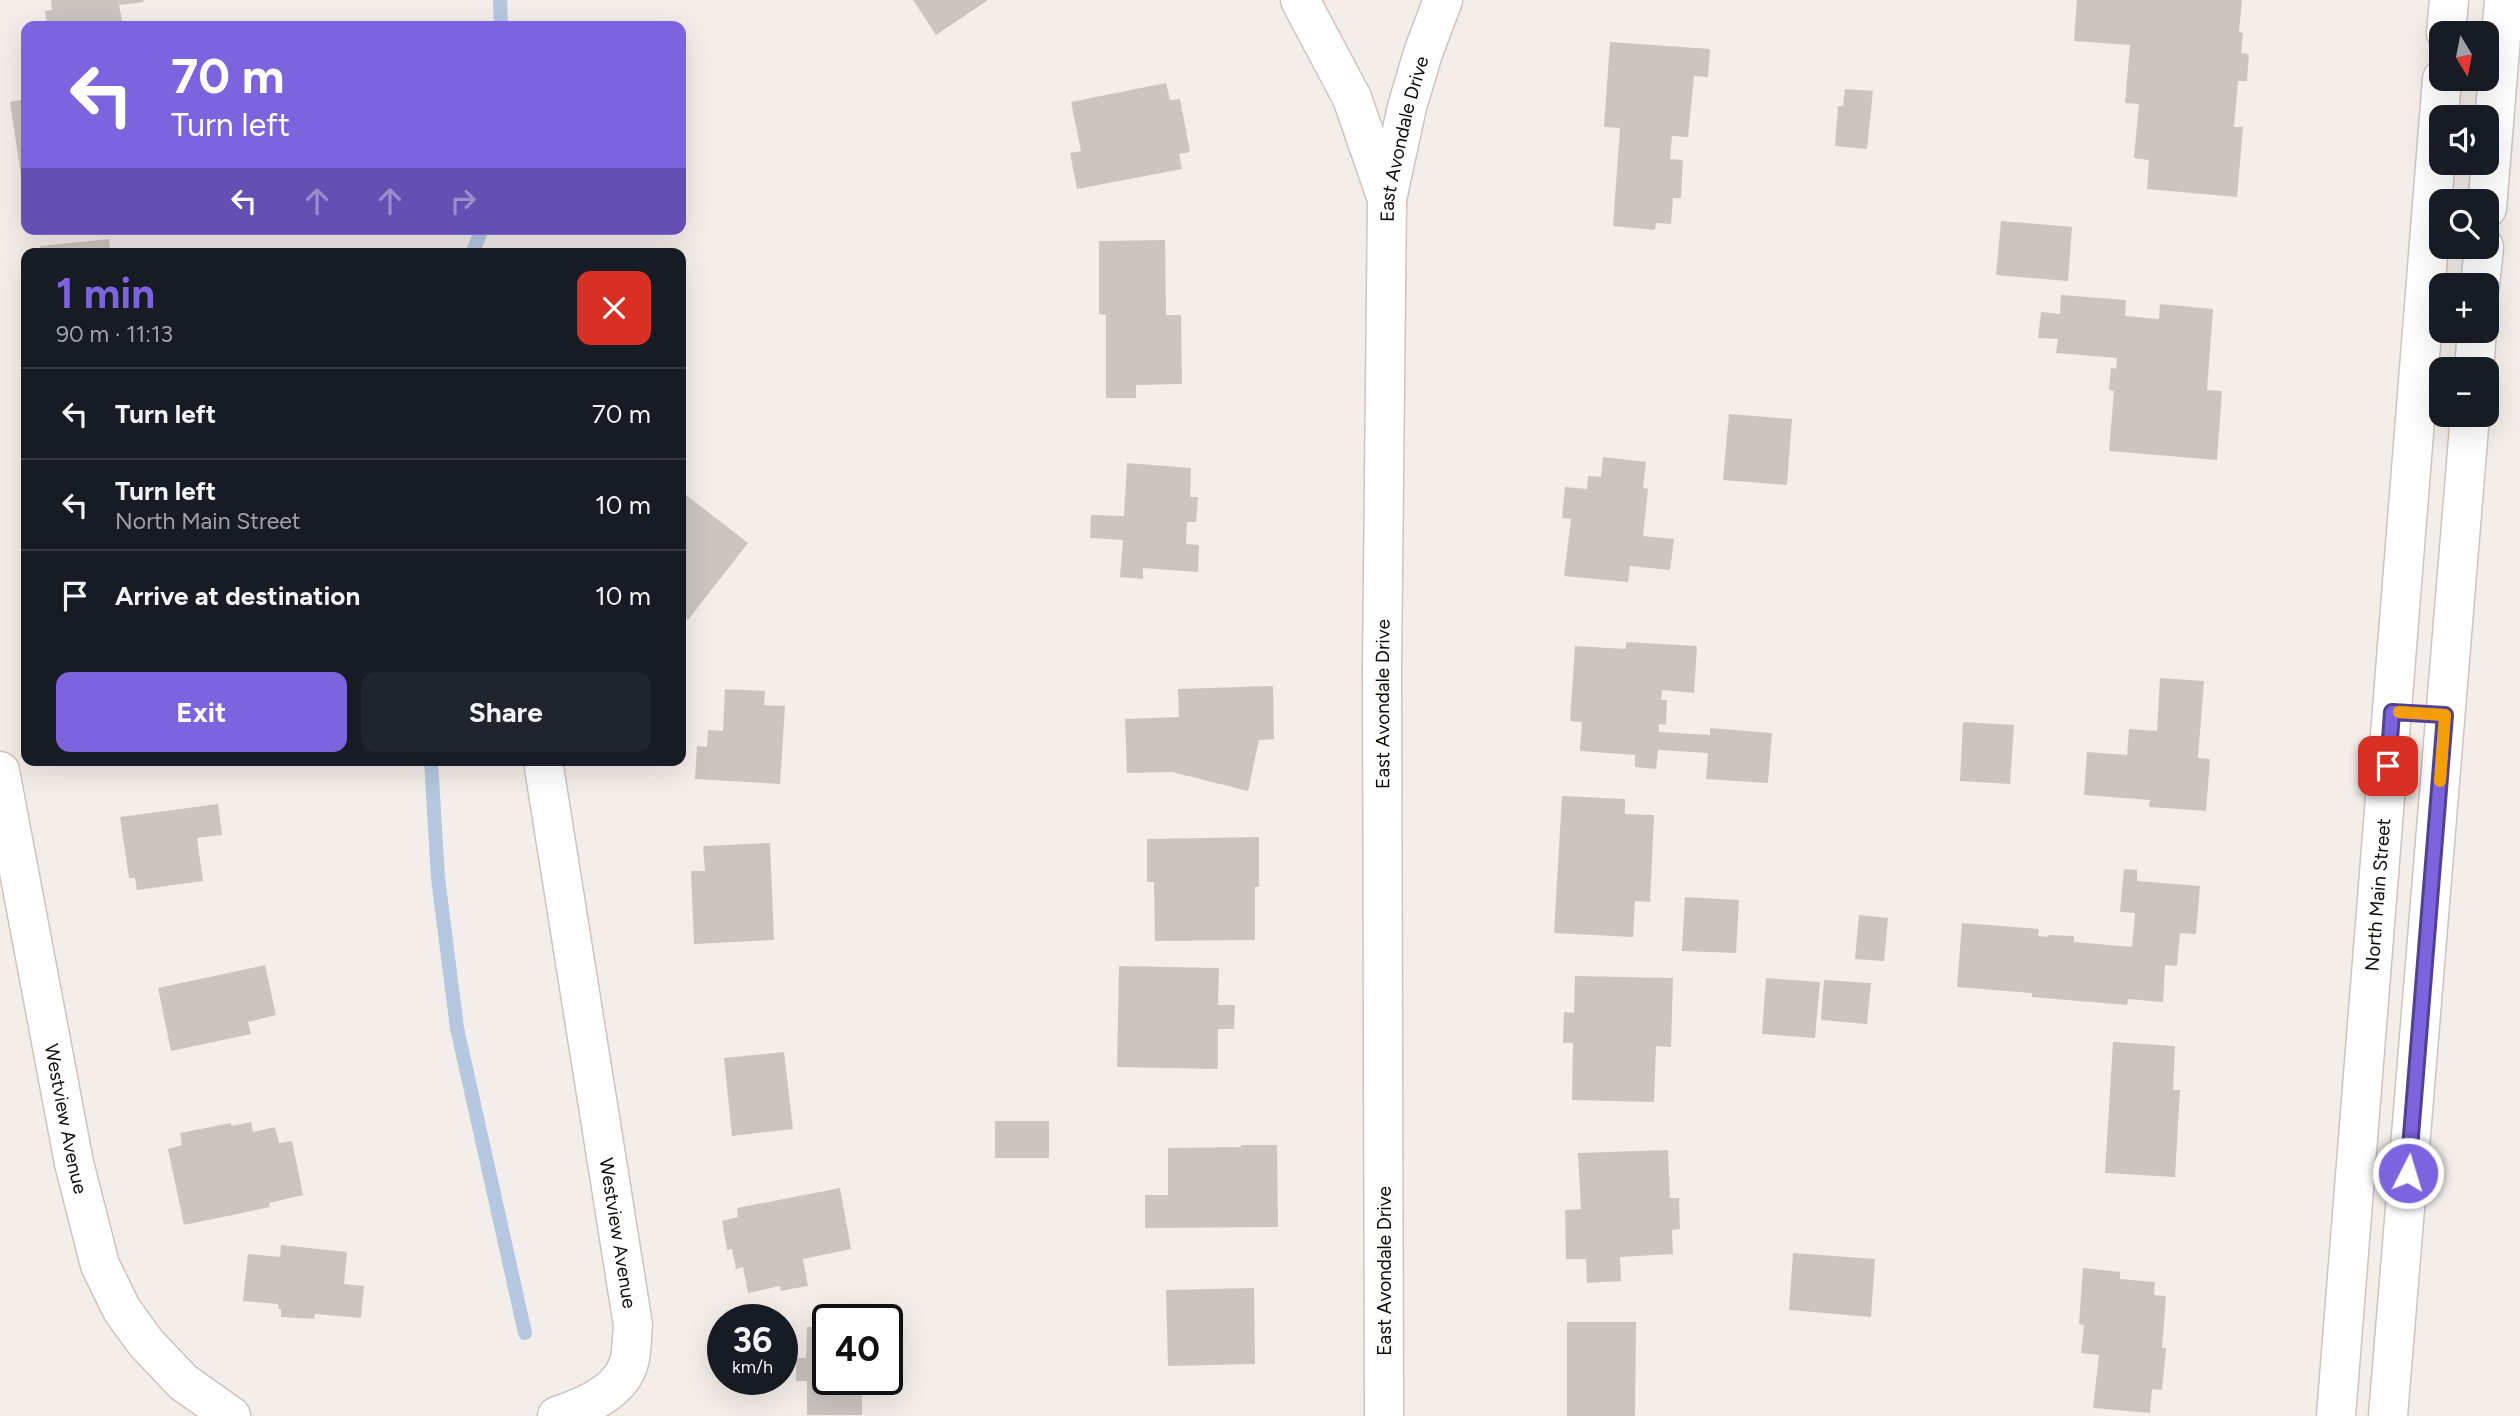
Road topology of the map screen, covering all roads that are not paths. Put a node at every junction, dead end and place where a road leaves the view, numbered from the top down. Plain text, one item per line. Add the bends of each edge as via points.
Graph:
1 (1300, 0) edge
2 (1443, 0) edge
3 (2449, 0) edge
4 (2504, 0) edge
5 (2447, 21) edge
6 (2441, 91) edge
7 (2489, 189) edge
8 (1387, 199) junction
9 (2469, 427) edge
10 (2392, 712) junction
11 (2445, 715) junction
12 (543, 766) edge
13 (0, 771) edge
14 (231, 1416) edge
15 (556, 1416) edge
16 (1384, 1416) edge
17 (2336, 1416) edge
18 (2388, 1416) edge

1 - 8 street via 1352,99
2 - 8 street, East Avondale Drive via 1407,107
3 - 5 street
4 - 7 street
6 - 10 street, North Main Street
8 - 16 street, East Avondale Drive via 1382,653
9 - 11 street
10 - 11 street
10 - 17 street, North Main Street
11 - 18 street
12 - 15 street, Westview Avenue via 633,1325 630,1361 613,1389 584,1408
13 - 14 street, Westview Avenue via 74,1163 100,1265 121,1310 146,1343 183,1382

